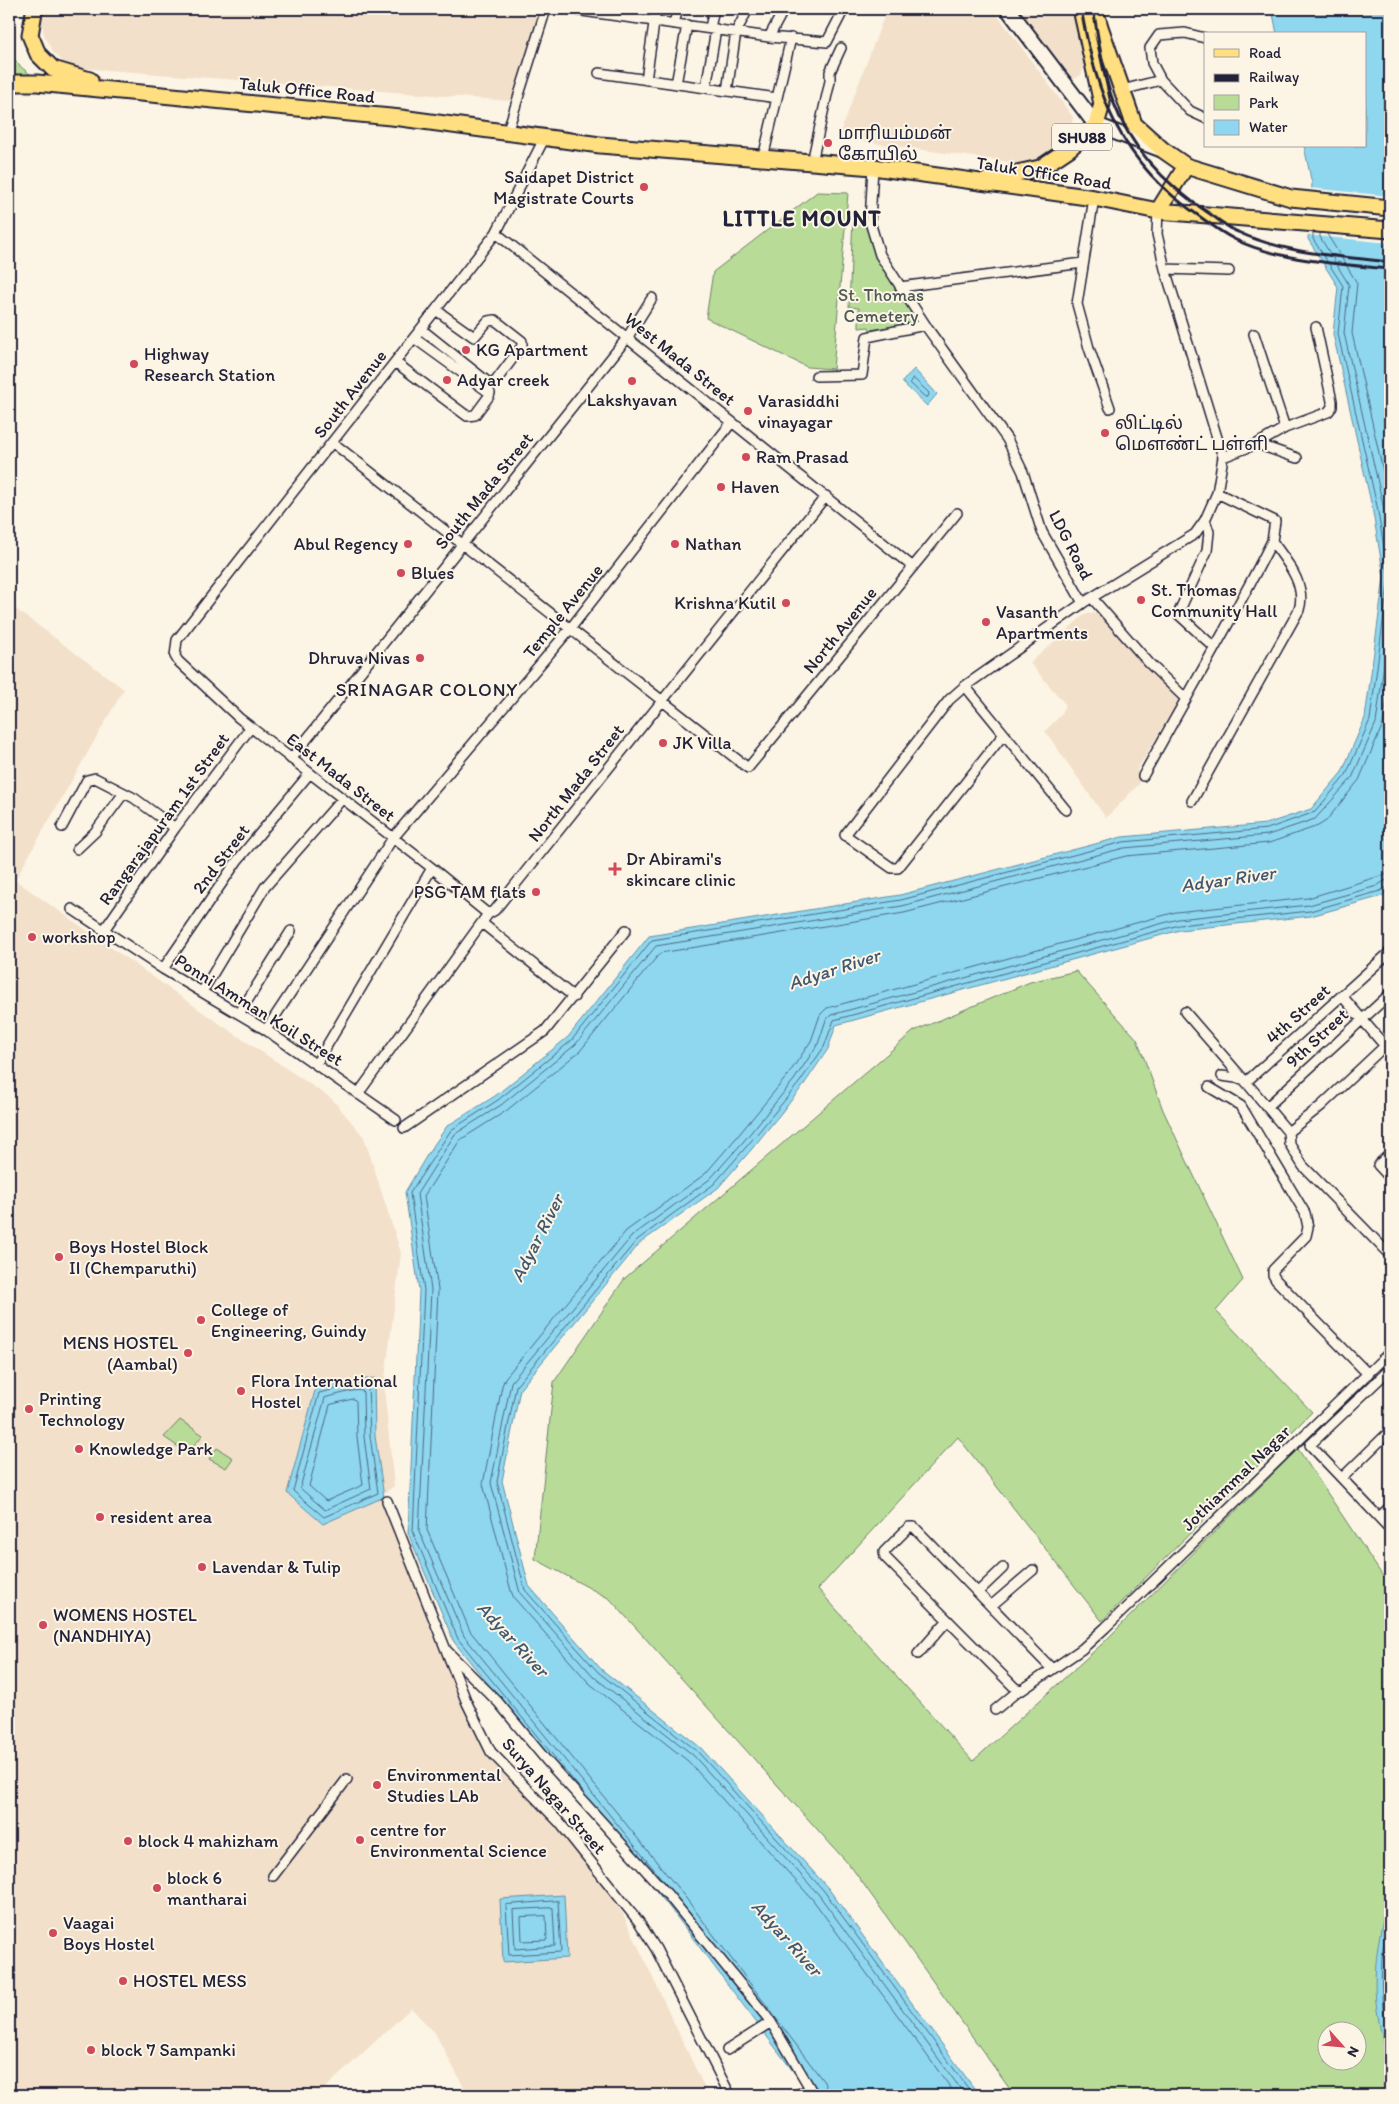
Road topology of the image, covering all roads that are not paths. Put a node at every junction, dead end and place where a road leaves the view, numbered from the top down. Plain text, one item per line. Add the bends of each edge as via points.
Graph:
1 (36, 9) edge
2 (546, 9) edge
3 (568, 9) edge
4 (656, 9) edge
5 (678, 9) edge
6 (714, 9) edge
7 (748, 9) edge
8 (784, 9) edge
9 (844, 9) edge
10 (1008, 9) edge
11 (1081, 9) edge
12 (1096, 9) edge
13 (656, 21) junction
14 (674, 23) junction
15 (687, 25) junction
16 (713, 28) junction
17 (736, 32) junction
18 (769, 37) junction
19 (791, 38) junction
20 (1204, 38) edge
21 (841, 48) dead end
22 (599, 73) dead end
23 (646, 80) junction
24 (1161, 80) junction
25 (9, 83) edge
26 (676, 84) junction
27 (706, 88) junction
28 (1122, 90) junction
29 (727, 91) junction
30 (140, 93) junction
31 (777, 98) junction
32 (1204, 118) edge
33 (1096, 125) junction
34 (507, 133) junction
35 (544, 139) junction
36 (1163, 150) junction
37 (763, 158) junction
38 (812, 162) junction
39 (874, 166) junction
40 (1186, 166) junction
41 (977, 181) junction
42 (1094, 198) junction
43 (1390, 208) edge
44 (1158, 212) junction
45 (1390, 230) edge
46 (496, 233) junction
47 (1083, 263) junction
48 (1165, 269) junction
49 (1229, 271) dead end
50 (900, 287) junction
51 (652, 298) dead end
52 (436, 310) junction
53 (925, 325) junction
54 (1316, 327) dead end
55 (421, 329) junction
56 (1254, 334) dead end
57 (414, 338) junction
58 (627, 338) junction
59 (395, 362) junction
60 (816, 376) dead end
61 (1110, 408) dead end
62 (732, 422) junction
63 (1285, 428) junction
64 (332, 442) junction
65 (1257, 444) junction
66 (1223, 457) junction
67 (1297, 458) dead end
68 (1217, 494) junction
69 (826, 496) junction
70 (957, 513) dead end
71 (1205, 520) junction
72 (1272, 541) junction
73 (462, 544) junction
74 (913, 566) junction
75 (1092, 598) junction
76 (1083, 603) junction
77 (570, 629) junction
78 (1214, 647) junction
79 (178, 661) joint
80 (965, 686) junction
81 (1185, 698) junction
82 (662, 700) junction
83 (251, 727) junction
84 (1004, 734) junction
85 (291, 759) junction
86 (310, 773) junction
87 (1143, 776) dead end
88 (124, 793) junction
89 (342, 799) junction
90 (1192, 801) dead end
91 (1066, 810) dead end
92 (62, 827) dead end
93 (175, 828) junction
94 (393, 838) junction
95 (77, 849) dead end
96 (432, 868) junction
97 (72, 909) dead end
98 (488, 914) junction
99 (482, 923) junction
100 (104, 930) junction
101 (626, 930) dead end
102 (291, 931) dead end
103 (1389, 955) edge
104 (163, 969) junction
105 (202, 992) junction
106 (1390, 994) edge
107 (1342, 996) junction
108 (574, 997) junction
109 (1185, 1012) dead end
110 (239, 1014) junction
111 (1362, 1018) junction
112 (266, 1030) junction
113 (1388, 1044) edge
114 (316, 1064) junction
115 (1222, 1076) dead end
116 (1245, 1081) junction
117 (1209, 1087) dead end
118 (358, 1094) junction
119 (1267, 1107) junction
120 (396, 1120) dead end
121 (404, 1128) dead end
122 (1288, 1132) junction
123 (1390, 1154) edge
124 (1390, 1178) edge
125 (1390, 1255) edge
126 (1390, 1352) edge
127 (1390, 1369) edge
128 (1368, 1374) junction
129 (1390, 1431) edge
130 (1342, 1478) junction
131 (387, 1501) dead end
132 (1390, 1507) edge
133 (1379, 1517) junction
134 (1390, 1529) edge
135 (1003, 1568) dead end
136 (1033, 1570) dead end
137 (978, 1592) junction
138 (991, 1606) junction
139 (948, 1620) junction
140 (444, 1648) junction
141 (918, 1654) dead end
142 (1052, 1669) junction
143 (1019, 1690) junction
144 (995, 1710) dead end
145 (347, 1779) dead end
146 (273, 1876) dead end
147 (771, 2022) junction
148 (727, 2050) dead end
149 (812, 2092) edge
150 (730, 2095) edge
151 (796, 2095) edge

1 - 30 main road via 30,35 38,54 53,69
2 - 34 street
3 - 13 street
4 - 13 street
5 - 14 street
6 - 16 street
7 - 17 street
8 - 18 street
9 - 19 street via 828,42
10 - 33 main road
11 - 33 main road, SHU88 via 1102,104
12 - 28 main road, SHU88
13 - 14 street
13 - 23 street
14 - 15 street
15 - 16 street
15 - 26 street
16 - 17 street
16 - 27 street
17 - 18 street
17 - 29 street
18 - 19 street
19 - 31 street
20 - 24 street via 1159,34 1150,48 1152,63
21 - 38 street via 830,72
22 - 23 street
23 - 26 street
24 - 28 street
24 - 32 street via 1190,111
25 - 30 main road, Taluk Office Road
26 - 27 street
27 - 29 street
28 - 36 main road, SHU88 via 1134,124
29 - 31 street
30 - 34 main road, Taluk Office Road via 401,118
31 - 37 street
33 - 36 main road
33 - 41 main road, SHU88 via 1040,168
34 - 35 main road, Taluk Office Road
35 - 37 main road, Taluk Office Road
35 - 46 street, South Avenue
36 - 40 main road, SHU88
37 - 38 main road, Taluk Office Road
38 - 39 main road, Taluk Office Road
39 - 41 main road, Taluk Office Road
39 - 50 street, LDG Road via 870,222 880,255
40 - 43 main road, SHU88 via 1291,198
40 - 44 main road
41 - 42 main road, Taluk Office Road
42 - 44 main road, Taluk Office Road
42 - 47 street
44 - 45 main road, Taluk Office Road
44 - 48 street, LDG Road via 1157,234
46 - 52 street, South Avenue
46 - 58 street, West Mada Street
47 - 50 street
47 - 61 street via 1077,304
48 - 49 street
48 - 66 street, LDG Road
50 - 53 street, LDG Road
51 - 58 street, South Mada Street
52 - 55 street, South Avenue
52 - 55 street via 474,337 488,321 495,320 522,341 522,346 495,382 489,383
53 - 60 street via 867,337 862,375
53 - 76 street, LDG Road via 1007,439 1023,472 1042,532
54 - 63 street via 1332,407 1328,412
55 - 57 street, South Avenue
56 - 63 street
57 - 59 street, South Avenue
57 - 59 street via 490,392 475,415 467,416
58 - 62 street, West Mada Street
58 - 73 street, South Mada Street
59 - 64 street, South Avenue
62 - 69 street, West Mada Street
62 - 77 street, Temple Avenue
63 - 65 street
64 - 73 street
64 - 79 street, South Avenue via 177,640
65 - 66 street
65 - 67 street
66 - 68 street, LDG Road
68 - 71 street, LDG Road
68 - 72 street via 1275,521
69 - 74 street, West Mada Street
69 - 82 street, North Mada Street
70 - 74 street, North Avenue
71 - 75 street, LDG Road via 1195,534
71 - 78 street via 1209,532 1207,551 1178,614
72 - 78 street
72 - 90 street via 1299,583 1302,600 1299,610
73 - 77 street
73 - 85 street, South Mada Street
74 - 82 street, North Avenue via 748,768
75 - 76 street, LDG Road
75 - 81 street via 1149,663
76 - 80 street
77 - 82 street
77 - 94 street, Temple Avenue
78 - 81 street
79 - 83 street, East Mada Street
80 - 84 street
80 - 84 street via 949,700 844,835 892,868 898,868
81 - 87 street
82 - 98 street, North Mada Street via 543,852 495,910
83 - 85 street, East Mada Street
83 - 93 street, Rangarajapuram 1st Street
84 - 91 street
85 - 86 street, East Mada Street
86 - 89 street, East Mada Street
86 - 104 street, 2nd Street via 237,861
88 - 92 street via 90,778
88 - 93 street
88 - 95 street via 95,832
89 - 94 street, East Mada Street
89 - 105 street via 265,887
93 - 100 street, Rangarajapuram 1st Street
94 - 96 street, East Mada Street
94 - 112 street, Temple Avenue
96 - 98 street, East Mada Street
96 - 114 street
97 - 100 street, Ponni Amman Koil Street
98 - 99 street, North Mada Street
99 - 108 street
99 - 118 street, North Mada Street
100 - 104 street, Ponni Amman Koil Street
101 - 108 street
102 - 110 street
103 - 107 street, 4th Street
104 - 105 street, Ponni Amman Koil Street
105 - 110 street, Ponni Amman Koil Street
106 - 111 street, 9th Street
107 - 111 street
107 - 116 street, 4th Street
108 - 121 street via 546,1032
109 - 116 street
110 - 112 street, Ponni Amman Koil Street
111 - 113 street
111 - 119 street, 9th Street
112 - 114 street, Ponni Amman Koil Street
113 - 122 street
114 - 118 street, Ponni Amman Koil Street
115 - 116 street
116 - 119 street
117 - 128 street via 1241,1106 1305,1213 1306,1236 1273,1270 1273,1276
118 - 120 street, Ponni Amman Koil Street
119 - 122 street
122 - 125 street via 1289,1143 1303,1166
123 - 124 street via 1378,1165
126 - 128 street, Jothiammal Nagar
127 - 130 street via 1310,1445
128 - 142 street, Jothiammal Nagar via 1106,1628
129 - 130 street
130 - 133 street
131 - 140 street, Surya Nagar Street
132 - 133 street
133 - 134 street
135 - 137 street
136 - 138 street
137 - 138 street
137 - 139 street via 916,1528 909,1527 884,1552 884,1556
138 - 142 street
139 - 141 street
139 - 143 street
140 - 147 street via 498,1702 668,1896
140 - 150 street, Surya Nagar Street via 466,1703 492,1752 559,1822 640,1922
142 - 143 street, Jothiammal Nagar
143 - 144 street, Jothiammal Nagar
145 - 146 street
147 - 148 street
147 - 149 street
149 - 151 street

